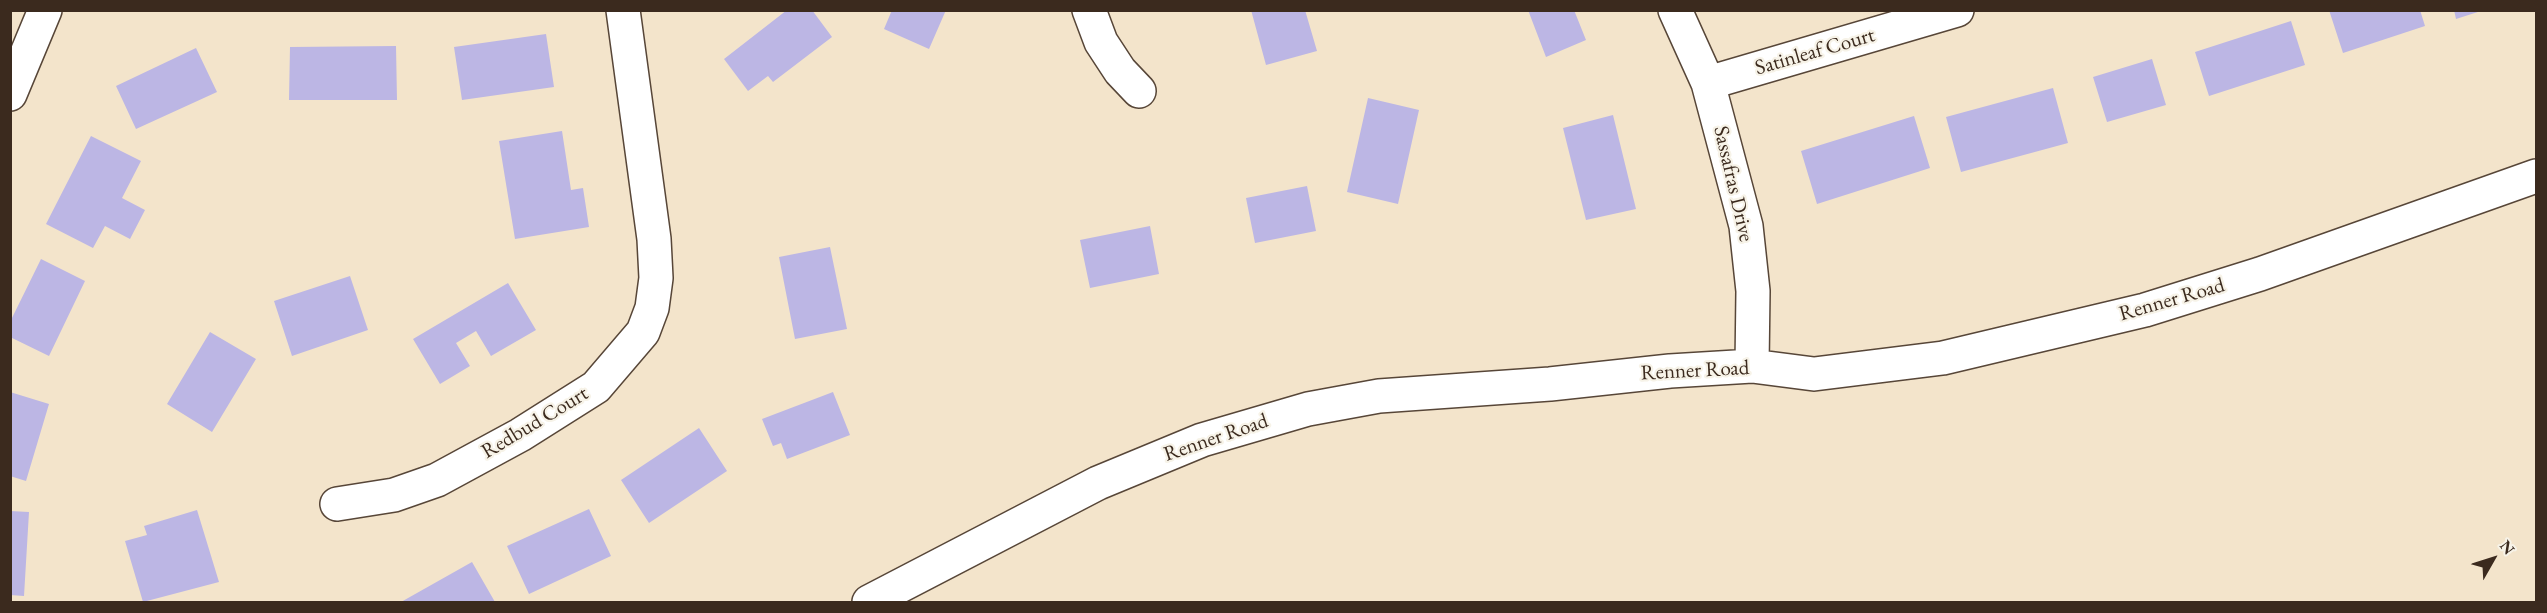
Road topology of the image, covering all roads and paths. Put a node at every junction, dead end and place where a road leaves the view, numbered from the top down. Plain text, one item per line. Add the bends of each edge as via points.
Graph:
1 (45, 10) edge
2 (623, 10) edge
3 (1089, 10) edge
4 (1675, 10) edge
5 (1957, 10) edge
6 (1708, 83) junction
7 (1139, 91) dead end
8 (10, 94) edge
9 (2536, 176) edge
10 (1752, 366) junction
11 (337, 504) dead end
12 (869, 603) edge

1 - 8 street
2 - 11 street, Redbud Court via 654,239 656,279 652,308 643,332 596,387 520,435 437,480 394,495
3 - 7 street via 1107,52
4 - 6 street, Sassafras Drive
5 - 6 street, Satinleaf Court
6 - 10 street, Sassafras Drive via 1746,226 1753,291
9 - 10 street, Renner Road via 2260,274 2145,310 1944,358 1814,374
10 - 12 street, Renner Road via 1379,396 1308,409 1202,440 1098,483

